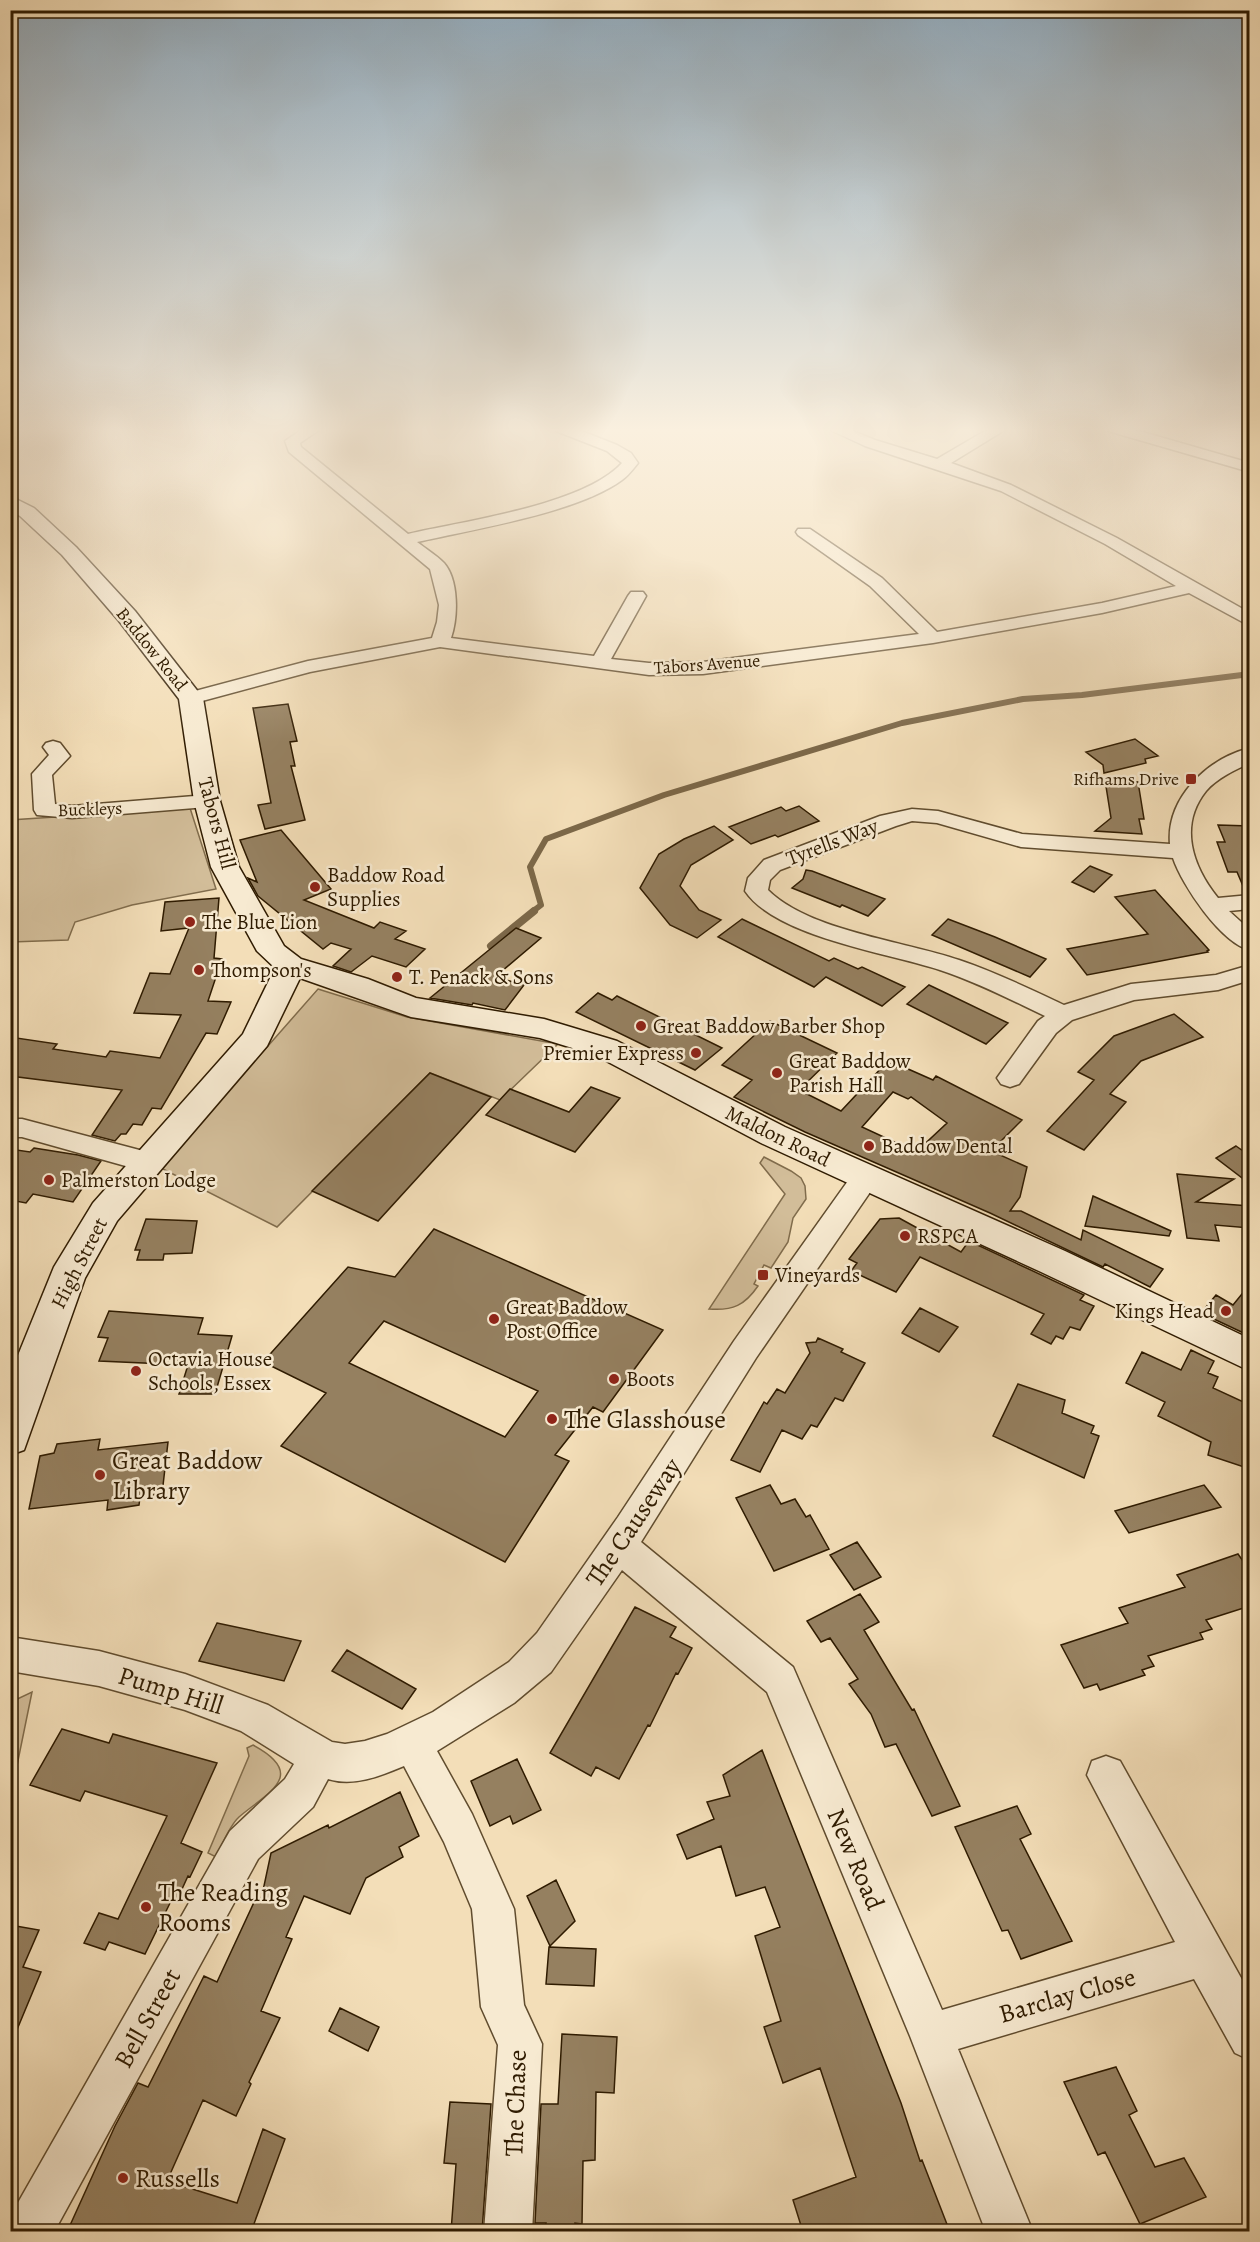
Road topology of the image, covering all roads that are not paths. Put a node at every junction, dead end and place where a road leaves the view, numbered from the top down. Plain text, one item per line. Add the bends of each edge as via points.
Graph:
1 (49, 533) edge
2 (395, 533) edge
3 (435, 533) edge
4 (805, 533) edge
5 (1094, 533) edge
6 (404, 540) junction
7 (1189, 588) junction
8 (637, 597) dead end
9 (1247, 617) edge
10 (933, 638) junction
11 (440, 642) junction
12 (598, 664) junction
13 (191, 698) junction
14 (53, 747) dead end
15 (1250, 753) edge
16 (207, 801) junction
17 (1182, 852) junction
18 (1250, 902) edge
19 (1212, 906) junction
20 (1250, 943) edge
21 (291, 966) junction
22 (1250, 972) edge
23 (1063, 1014) junction
24 (1011, 1078) dead end
25 (10, 1128) edge
26 (147, 1162) junction
27 (865, 1178) junction
28 (1250, 1356) edge
29 (10, 1438) edge
30 (620, 1546) junction
31 (10, 1654) edge
32 (413, 1745) junction
33 (321, 1756) junction
34 (1106, 1775) dead end
35 (1203, 1955) junction
36 (931, 2035) junction
37 (1250, 2038) edge
38 (28, 2232) edge
39 (508, 2232) edge
40 (1010, 2232) edge

1 - 13 street, Baddow Road via 127,616
2 - 6 street
3 - 6 street
4 - 10 street via 876,582
5 - 7 street
6 - 11 street via 438,567 448,595 448,621
7 - 9 street
7 - 10 street, Tabors Avenue
8 - 12 street
10 - 12 street, Tabors Avenue via 703,668 649,669
11 - 12 street, Tabors Avenue
11 - 13 street, Tabors Avenue via 308,667
13 - 16 street, Tabors Hill
14 - 16 street, Buckleys via 60,756 42,774 45,810 72,812
15 - 17 street via 1200,785 1191,798 1181,821
16 - 21 street, Tabors Hill via 225,867 272,951
17 - 19 street via 1197,889
17 - 23 street, Tyrells Way via 1021,840 938,817 912,815 772,865 759,878 756,891 761,900 775,909 811,924 950,965
18 - 19 street
19 - 20 street
21 - 26 street, High Street via 256,1039
21 - 27 street, Maldon Road via 411,1007 488,1017 606,1048
22 - 23 street via 1218,982 1131,992
23 - 24 street via 1047,1027
25 - 26 street
26 - 29 street, High Street via 105,1212 67,1277 16,1412
27 - 28 street, Maldon Road via 1052,1261
27 - 30 street, The Causeway via 745,1347
30 - 32 street, The Causeway via 538,1659 501,1689
30 - 36 street, New Road via 780,1680
31 - 33 street, Pump Hill via 60,1659 147,1680 245,1713
32 - 33 street, The Causeway via 378,1758 345,1763
32 - 39 street, The Chase via 458,1828 493,1909 502,2007 520,2044
33 - 38 street, Bell Street via 299,1793 244,1845
34 - 35 street
35 - 36 street, Barclay Close
35 - 37 street
36 - 40 street, New Road

